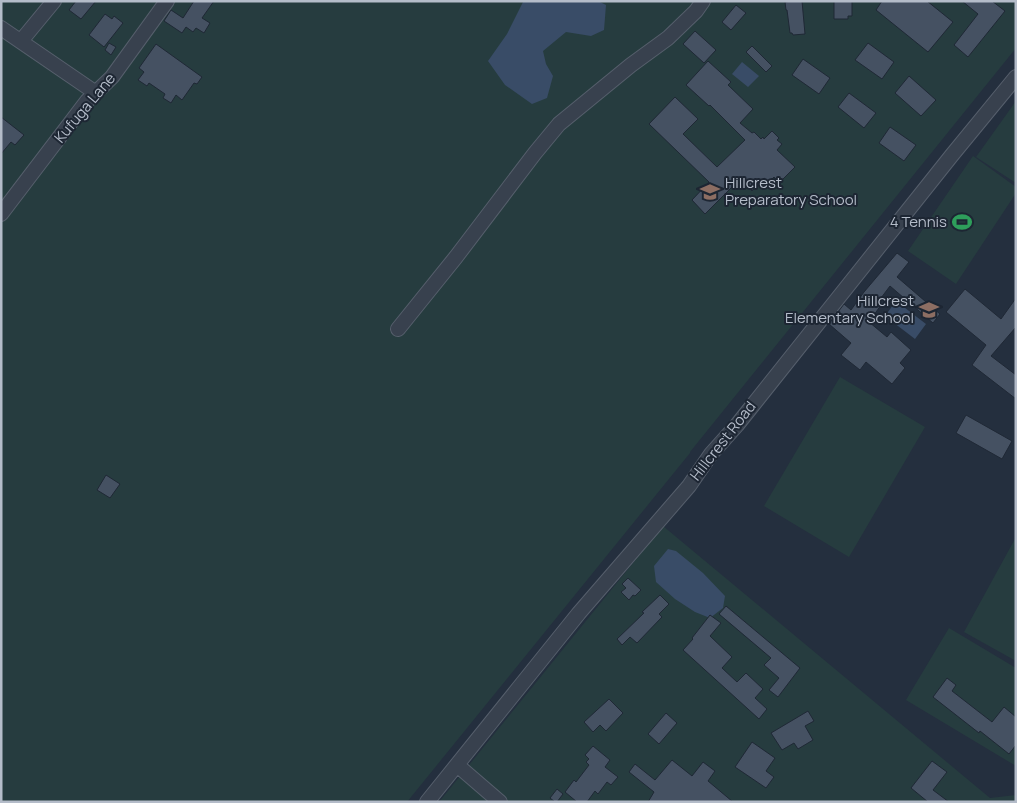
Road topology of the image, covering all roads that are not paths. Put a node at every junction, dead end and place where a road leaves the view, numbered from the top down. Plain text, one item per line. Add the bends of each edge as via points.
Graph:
1 (54, 1) edge
2 (167, 1) edge
3 (703, 1) edge
4 (1, 28) edge
5 (21, 41) junction
6 (1016, 78) edge
7 (96, 93) junction
8 (1, 214) edge
9 (398, 329) dead end
10 (457, 765) junction
11 (427, 802) edge
12 (500, 802) edge

1 - 5 street
2 - 7 street, Kufuga Lane via 112,77
3 - 9 street via 668,38 558,124
4 - 5 street
5 - 7 street
6 - 10 street, Hillcrest Road via 689,486 579,613
7 - 8 street, Kufuga Lane
10 - 11 street, Hillcrest Road
10 - 12 street

